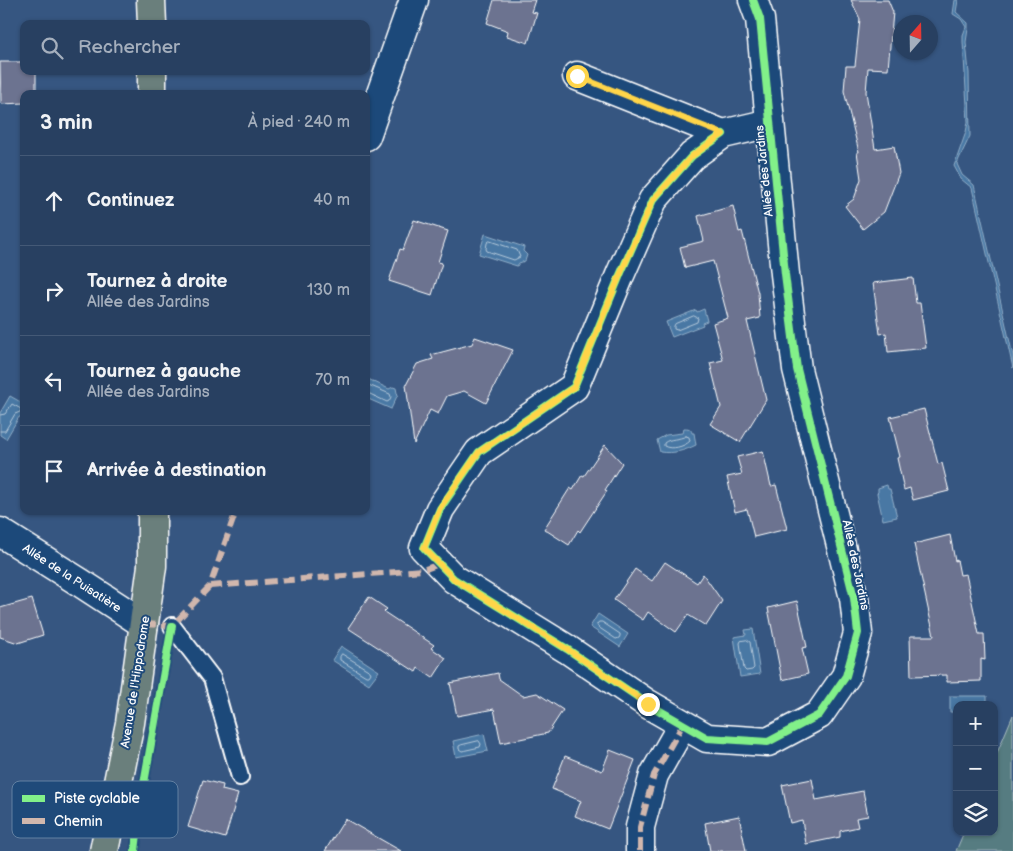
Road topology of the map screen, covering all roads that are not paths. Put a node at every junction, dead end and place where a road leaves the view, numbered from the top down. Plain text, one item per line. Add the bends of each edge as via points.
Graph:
1 (151, 0) edge
2 (414, 0) edge
3 (753, 0) edge
4 (152, 20) edge
5 (152, 75) edge
6 (577, 76) dead end
7 (152, 90) edge
8 (770, 123) junction
9 (370, 125) edge
10 (723, 134) junction
11 (152, 515) edge
12 (0, 532) edge
13 (144, 624) junction
14 (172, 626) dead end
15 (682, 724) junction
16 (240, 777) dead end
17 (118, 781) edge
18 (107, 838) edge
19 (104, 851) edge
20 (640, 851) edge

1 - 4 main road
2 - 9 street
3 - 8 street, Allée des Jardins via 760,18
5 - 7 main road
6 - 10 street
8 - 10 street
8 - 15 street, Allée des Jardins via 797,369 854,598 858,633 846,676 819,716 768,742 707,738
10 - 15 street, Allée des Jardins via 692,156 653,200 574,387 479,452 440,508 424,548 454,579
11 - 13 main road, Avenue de l'Hippodrome via 152,566
12 - 13 street, Allée de la Puisatière
13 - 17 main road, Avenue de l'Hippodrome
14 - 16 lane via 212,678
15 - 20 street via 654,775 640,827
18 - 19 main road, Avenue de l'Hippodrome

